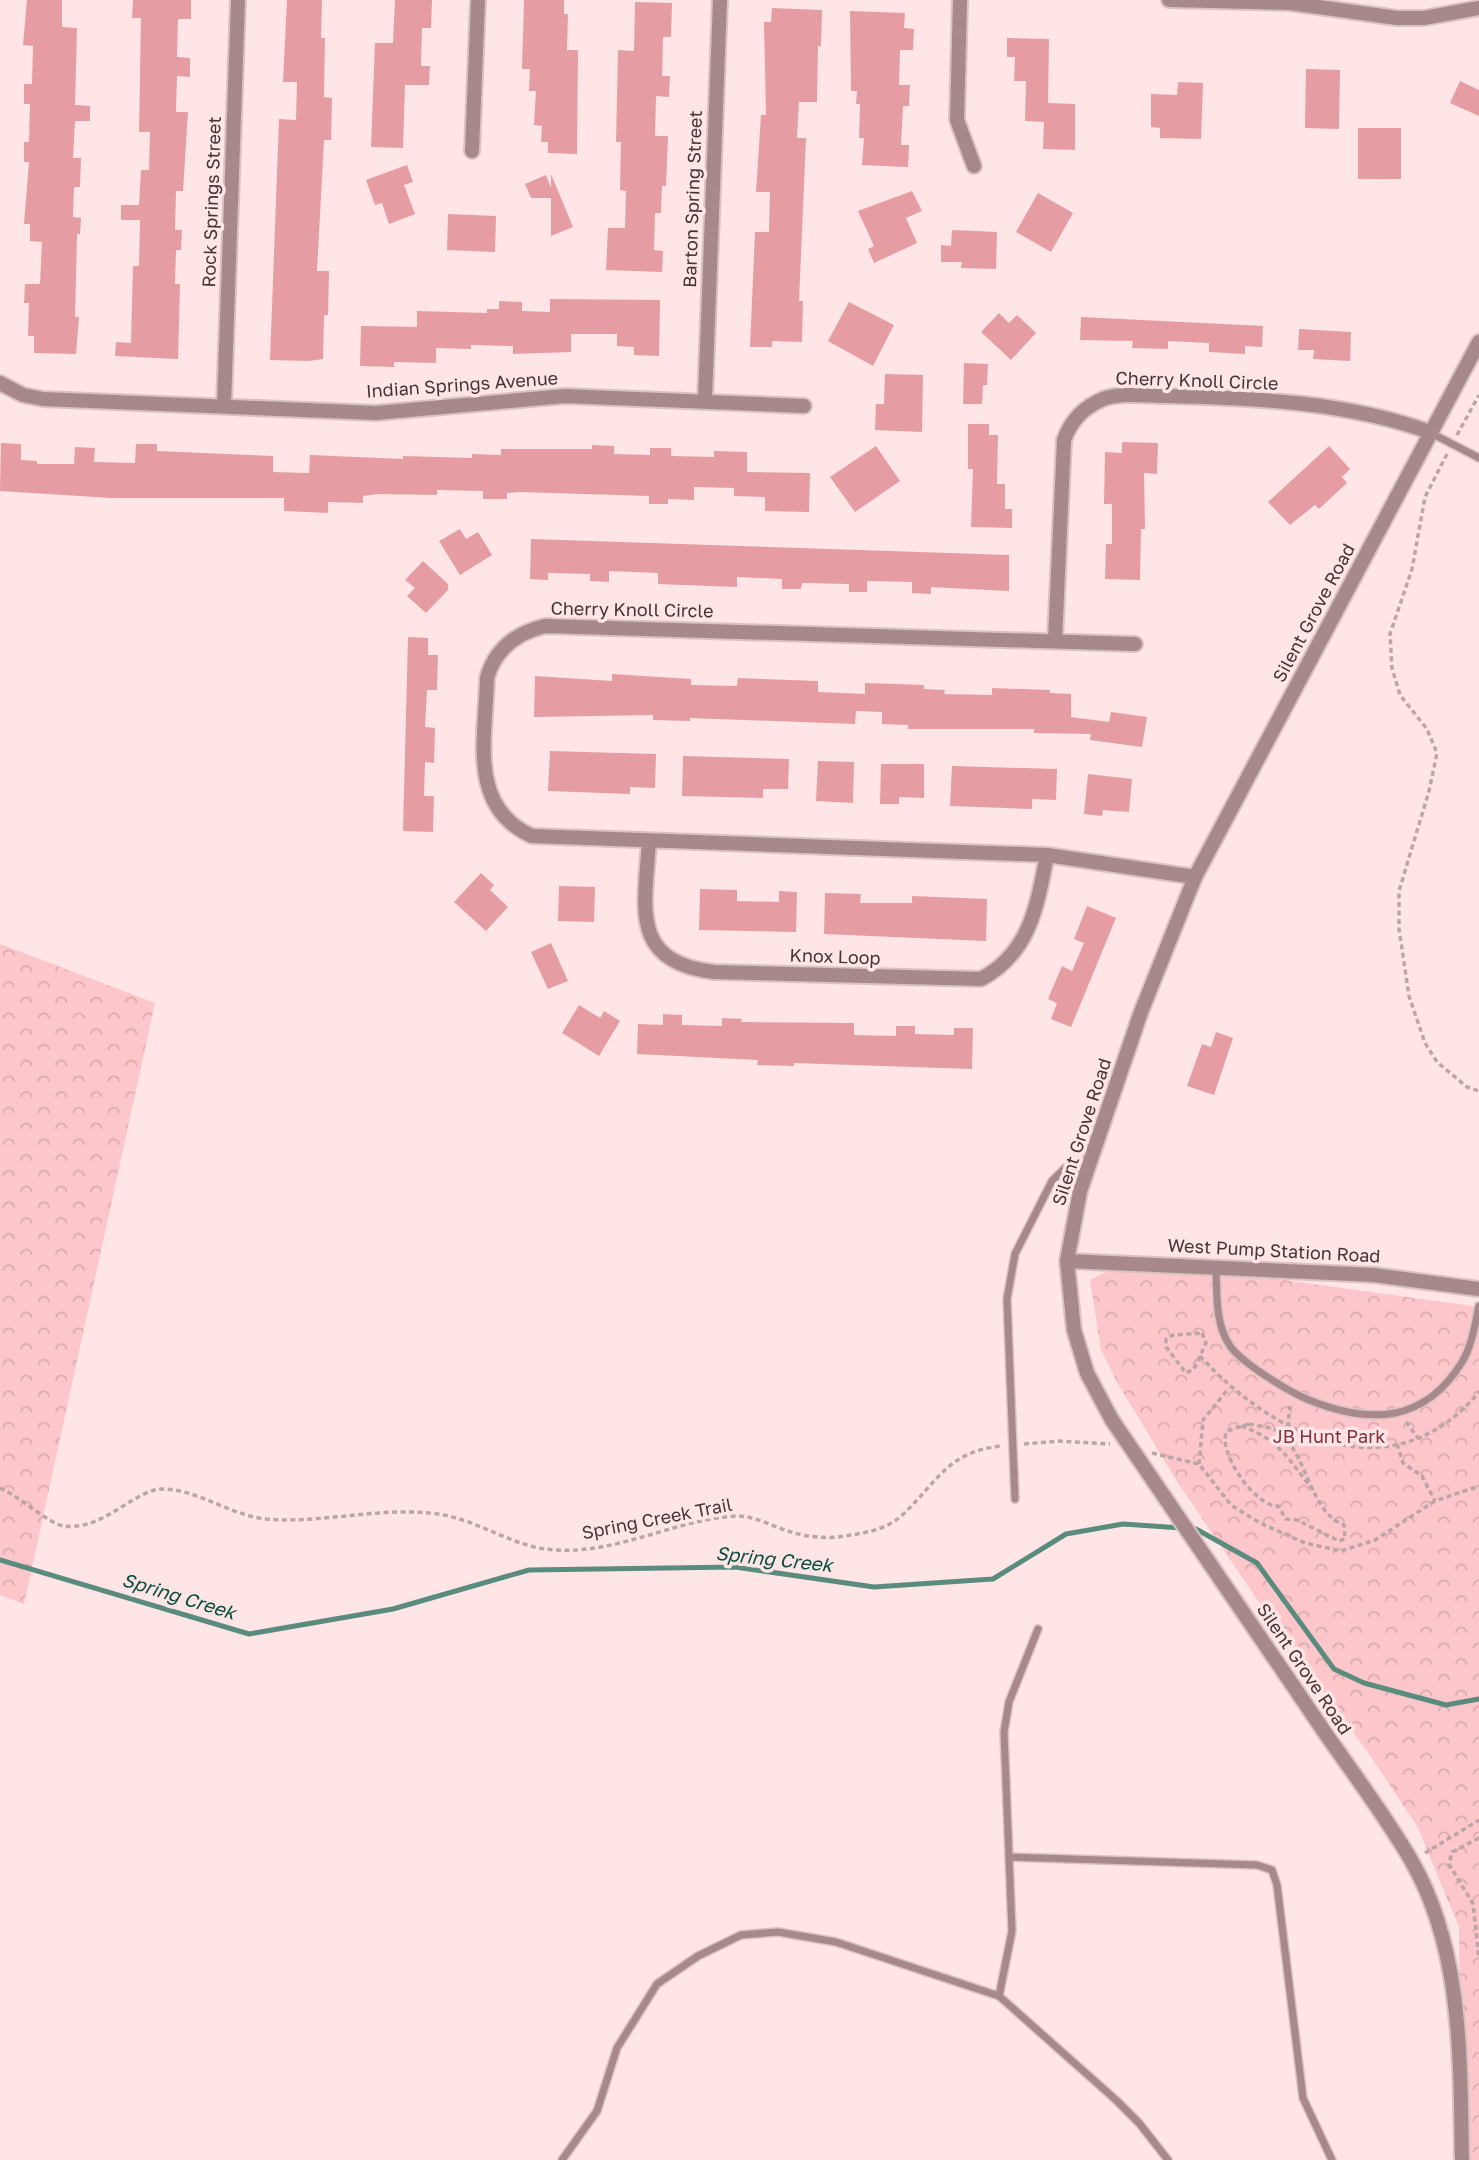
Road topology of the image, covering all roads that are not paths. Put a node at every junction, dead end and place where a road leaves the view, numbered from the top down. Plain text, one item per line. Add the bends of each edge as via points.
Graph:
1 (238, 0) edge
2 (478, 0) edge
3 (720, 0) edge
4 (960, 0) edge
5 (1169, 0) edge
6 (1479, 8) edge
7 (472, 151) dead end
8 (974, 166) dead end
9 (1479, 342) edge
10 (0, 384) edge
11 (705, 400) junction
12 (224, 405) junction
13 (804, 406) dead end
14 (1430, 432) junction
15 (1479, 457) edge
16 (1055, 641) junction
17 (1135, 643) dead end
18 (649, 841) junction
19 (1047, 855) junction
20 (1195, 877) junction
21 (1086, 1174) junction
22 (1067, 1261) junction
23 (1216, 1267) junction
24 (1479, 1289) edge
25 (1479, 1306) edge
26 (1015, 1499) dead end
27 (1038, 1629) dead end
28 (1009, 1857) junction
29 (999, 1996) junction
30 (562, 2160) edge
31 (1168, 2160) edge
32 (1332, 2160) edge
33 (1462, 2160) edge

1 - 12 street, Rock Springs Street
2 - 7 street
3 - 11 street, Barton Spring Street
4 - 8 street via 957,120
5 - 6 street via 1290,3 1397,18
9 - 14 street, Silent Grove Road
10 - 12 street, Indian Springs Avenue via 43,399
11 - 12 street, Indian Springs Avenue via 565,396 376,413
11 - 13 street, Indian Springs Avenue
14 - 15 lane
14 - 16 street, Cherry Knoll Circle via 1370,414 1261,401 1132,396 1105,398 1094,404 1069,426 1064,440
14 - 20 street, Silent Grove Road
16 - 17 street
16 - 18 street, Cherry Knoll Circle via 545,626 511,639 491,662 487,678 485,780 498,810 516,829 532,836
18 - 19 street, Cherry Knoll Circle
18 - 19 street, Knox Loop via 645,906 653,942 672,962 727,972 981,979 1001,968 1018,948 1029,927
19 - 20 street, Cherry Knoll Circle
20 - 21 street, Silent Grove Road via 1141,1012
21 - 22 street, Silent Grove Road
21 - 26 lane via 1065,1168 1052,1181 1015,1254 1007,1299
22 - 23 street, West Pump Station Road
22 - 33 street, Silent Grove Road, bridge via 1074,1330 1087,1373 1112,1420 1412,1861 1436,1918 1456,2001
23 - 24 street, West Pump Station Road via 1374,1275
23 - 25 lane via 1218,1314 1230,1346 1292,1393 1342,1413 1367,1417 1398,1412 1440,1391 1463,1361
27 - 28 lane via 1009,1702 1004,1732
28 - 29 lane via 1012,1931
28 - 32 lane via 1258,1865 1272,1870 1281,1909 1303,2098
29 - 30 lane via 836,1942 778,1932 741,1935 698,1956 657,1984 617,2048 597,2110
29 - 31 lane via 1116,2100

